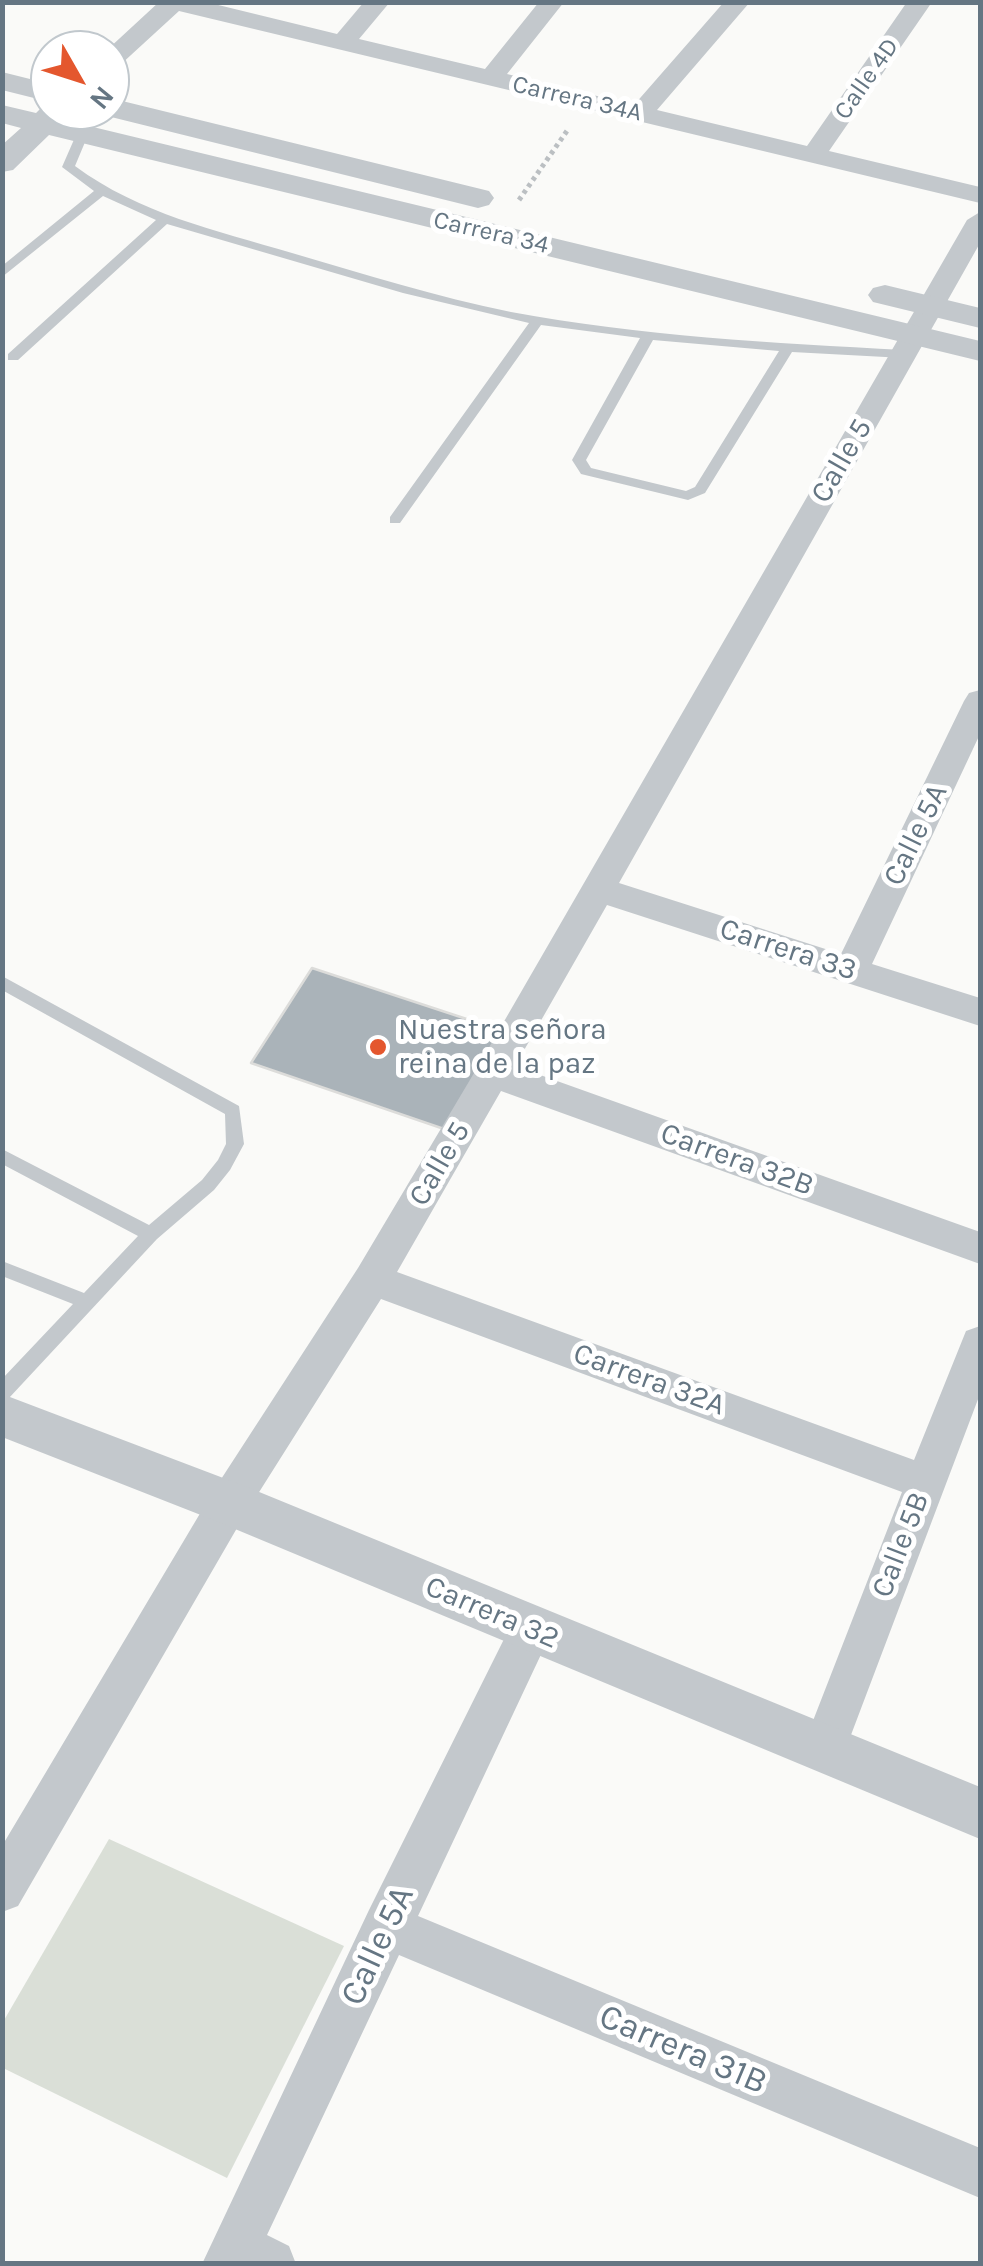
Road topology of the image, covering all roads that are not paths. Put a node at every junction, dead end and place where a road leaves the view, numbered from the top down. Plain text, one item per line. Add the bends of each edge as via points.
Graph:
1 (378, 2) edge
2 (552, 2) edge
3 (738, 2) edge
4 (920, 2) edge
5 (174, 3) edge
6 (130, 43) edge
7 (341, 44) junction
8 (490, 79) junction
9 (2, 81) edge
10 (30, 97) edge
11 (30, 111) edge
12 (130, 113) edge
13 (2, 114) edge
14 (640, 114) junction
15 (32, 130) edge
16 (76, 130) edge
17 (82, 135) junction
18 (814, 156) junction
19 (2, 164) edge
20 (98, 193) junction
21 (980, 195) edge
22 (165, 220) junction
23 (980, 220) edge
24 (666, 243) dead end
25 (2, 274) edge
26 (856, 288) dead end
27 (980, 318) edge
28 (538, 320) junction
29 (917, 332) junction
30 (648, 336) junction
31 (788, 347) junction
32 (980, 351) edge
33 (13, 357) dead end
34 (395, 520) dead end
35 (980, 700) edge
36 (595, 888) junction
37 (851, 970) junction
38 (2, 982) edge
39 (980, 1012) edge
40 (493, 1073) junction
41 (2, 1156) edge
42 (151, 1234) junction
43 (980, 1248) edge
44 (2, 1268) edge
45 (372, 1279) junction
46 (87, 1302) junction
47 (980, 1343) edge
48 (2, 1392) edge
49 (2, 1415) edge
50 (926, 1482) junction
51 (229, 1503) junction
52 (531, 1630) junction
53 (824, 1749) junction
54 (980, 1814) edge
55 (2, 1890) edge
56 (386, 1926) junction
57 (980, 2173) edge
58 (245, 2258) edge

1 - 7 street
2 - 8 street
3 - 14 street
4 - 18 street, Calle 4D
5 - 6 street
5 - 7 street, Carrera 34A
7 - 8 street, Carrera 34A
8 - 14 street, Carrera 34A
9 - 10 street, Carrera 34
11 - 13 street, Carrera 34
12 - 24 street, Carrera 34
14 - 18 street, Carrera 34A
15 - 19 street
16 - 17 street, Carrera 34
17 - 20 lane via 68,167
17 - 29 street, Carrera 34
18 - 21 street, Carrera 34A
20 - 22 lane
20 - 25 lane
22 - 28 lane
22 - 33 lane
23 - 29 street, Calle 5
26 - 29 street, Carrera 34
27 - 29 street, Carrera 34
28 - 30 lane
28 - 34 lane
29 - 31 lane
29 - 32 street, Carrera 34
29 - 36 street, Calle 5
30 - 31 lane
30 - 31 lane via 579,460 586,470 688,496 700,490
35 - 37 street, Calle 5A
36 - 37 street, Carrera 33
36 - 40 street, Calle 5
37 - 39 street, Carrera 33
38 - 42 lane via 233,1111 235,1144 224,1165
40 - 43 street, Carrera 32B
40 - 45 street, Calle 5
41 - 42 lane
42 - 46 lane
44 - 46 lane
45 - 50 street, Carrera 32A
45 - 51 street, Calle 5
46 - 48 lane
47 - 50 street, Calle 5B
49 - 51 street, Carrera 32
50 - 53 street, Calle 5B
51 - 52 street, Carrera 32
51 - 55 street, Calle 5
52 - 53 street, Carrera 32
52 - 56 street, Calle 5A
53 - 54 street, Carrera 32
56 - 57 street, Carrera 31B
56 - 58 street, Calle 5A

